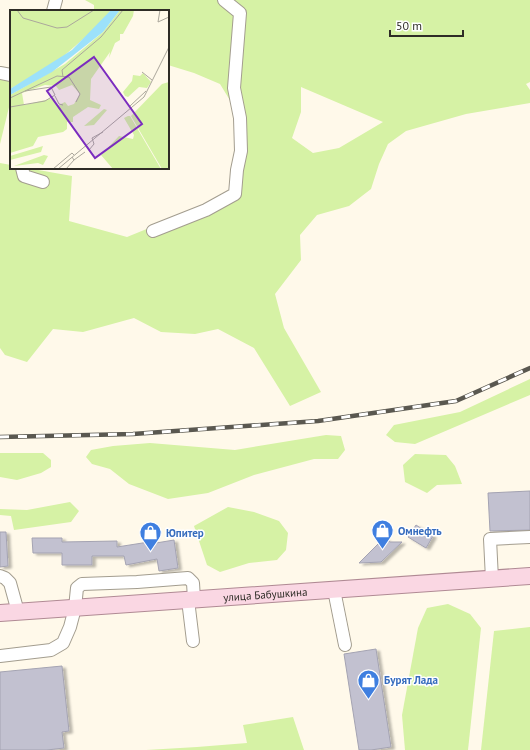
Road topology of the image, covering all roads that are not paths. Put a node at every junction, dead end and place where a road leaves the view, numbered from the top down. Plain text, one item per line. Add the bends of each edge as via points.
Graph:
1 (56, 0) edge
2 (224, 0) edge
3 (53, 10) edge
4 (0, 73) edge
5 (10, 75) edge
6 (22, 169) edge
7 (43, 182) dead end
8 (153, 231) dead end
9 (530, 537) edge
10 (0, 576) edge
11 (530, 576) edge
12 (492, 578) junction
13 (334, 590) junction
14 (191, 600) junction
15 (74, 608) junction
16 (18, 612) junction
17 (0, 613) edge
18 (194, 641) dead end
19 (344, 645) dead end
20 (0, 656) edge

1 - 3 street
2 - 8 street via 240,13 234,88 240,118 241,151 235,194 206,210
4 - 5 street
6 - 7 street via 24,176
9 - 12 street via 490,539
10 - 16 street via 10,583
11 - 12 main road, улица Бабушкина
12 - 13 main road, улица Бабушкина
13 - 14 main road, улица Бабушкина
13 - 19 street
14 - 15 main road, улица Бабушкина
14 - 15 street via 193,583 188,578 82,584 77,588
14 - 18 street
15 - 16 main road, улица Бабушкина
15 - 20 street via 63,643 51,650
16 - 17 main road, улица Бабушкина

